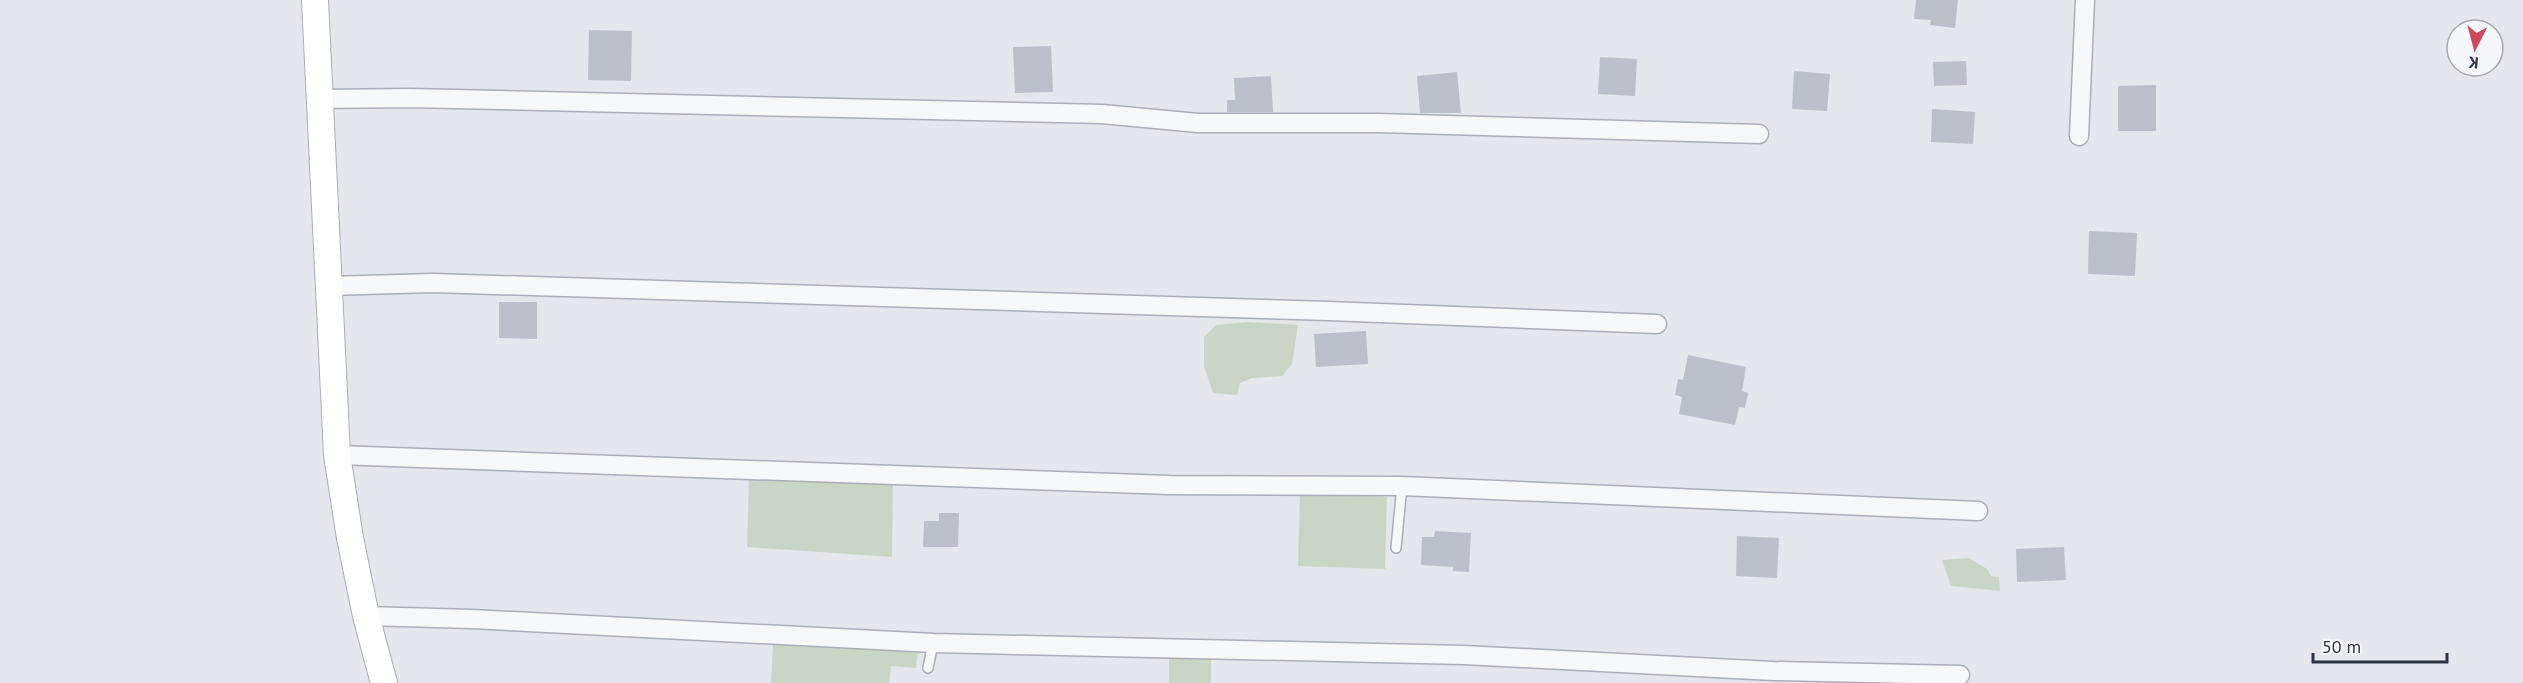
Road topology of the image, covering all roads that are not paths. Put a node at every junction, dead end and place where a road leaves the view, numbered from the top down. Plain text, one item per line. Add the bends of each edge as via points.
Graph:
1 (315, 0) edge
2 (2085, 0) edge
3 (320, 99) junction
4 (1758, 134) dead end
5 (2079, 136) dead end
6 (328, 286) junction
7 (1657, 324) dead end
8 (337, 455) junction
9 (1402, 486) junction
10 (1978, 511) dead end
11 (1396, 548) dead end
12 (366, 616) junction
13 (933, 643) junction
14 (928, 668) dead end
15 (1960, 675) dead end
16 (384, 683) edge

1 - 3 street
2 - 5 street
3 - 4 street via 1067,113 1198,123 1378,123
3 - 6 street
6 - 7 street via 433,283
6 - 8 street
8 - 9 street via 1169,485
8 - 12 street
9 - 10 street
9 - 11 lane
12 - 13 street
12 - 16 street
13 - 14 lane
13 - 15 street via 1464,655 1773,671

